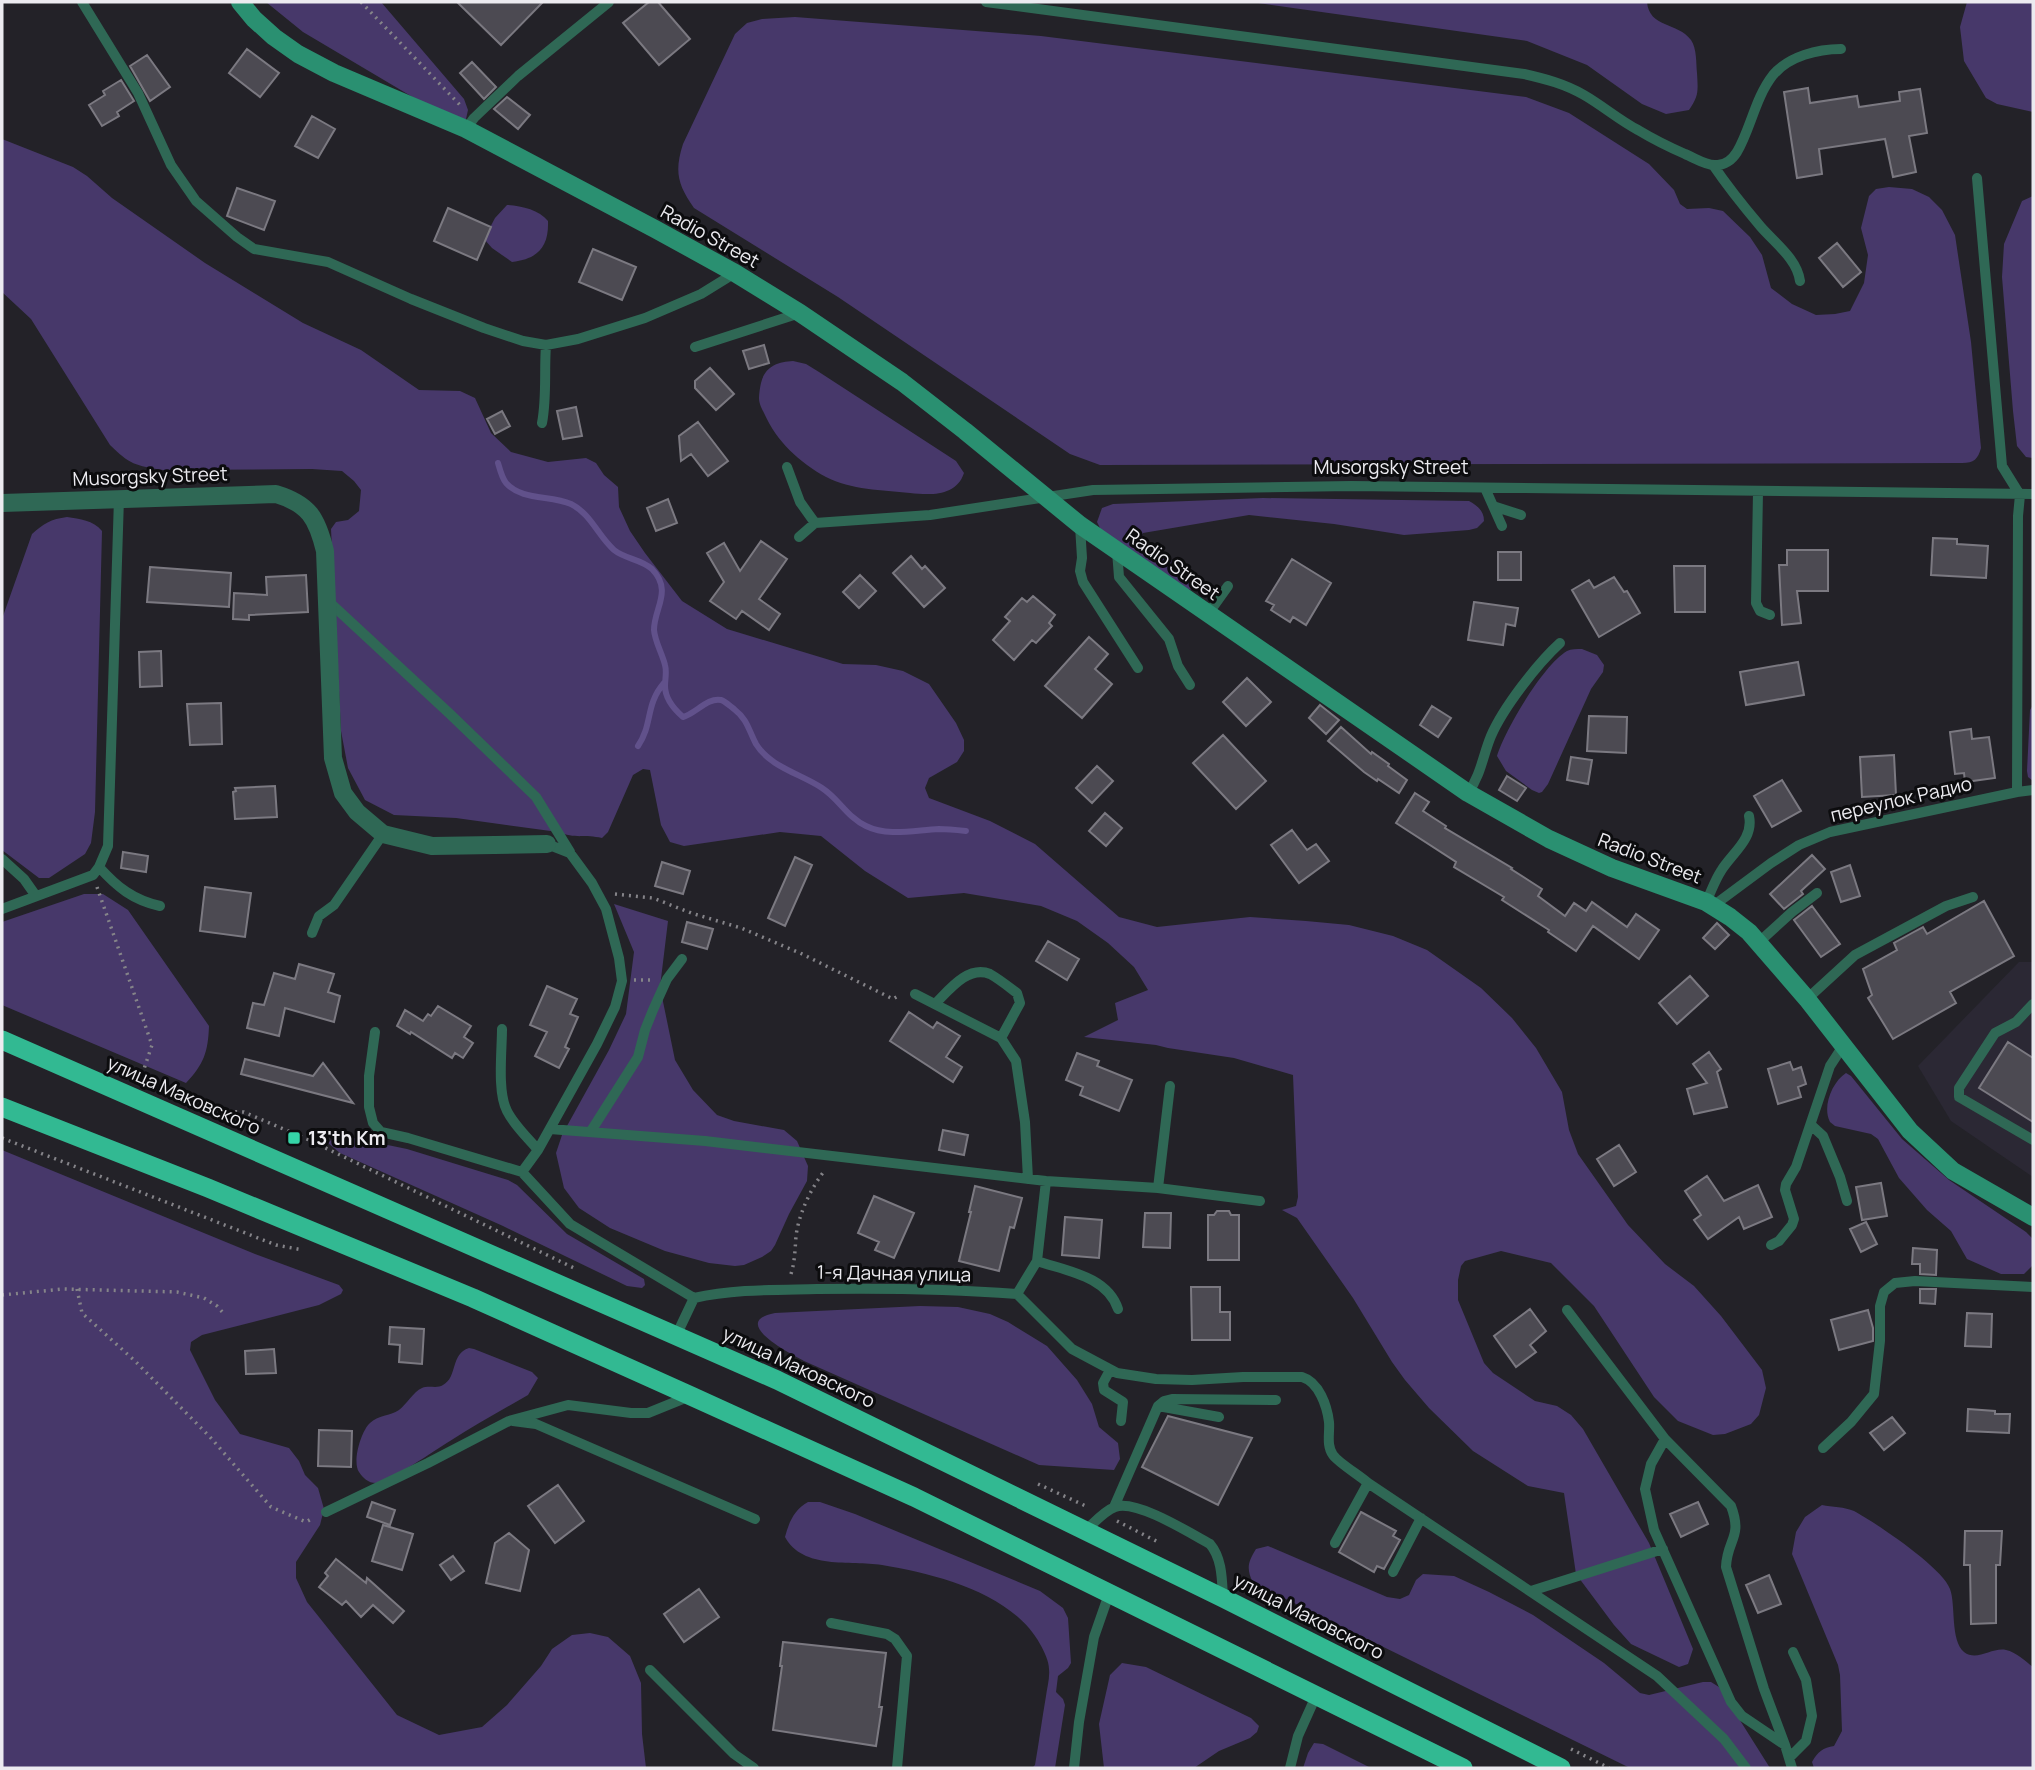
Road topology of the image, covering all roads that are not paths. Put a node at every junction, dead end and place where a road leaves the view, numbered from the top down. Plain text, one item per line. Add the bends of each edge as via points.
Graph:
1 (82, 2) edge
2 (240, 2) edge
3 (609, 2) edge
4 (986, 2) edge
5 (1841, 49) dead end
6 (470, 123) junction
7 (1713, 165) junction
8 (1977, 178) dead end
9 (735, 273) junction
10 (1800, 281) dead end
11 (800, 313) junction
12 (546, 345) junction
13 (695, 347) dead end
14 (542, 423) dead end
15 (787, 467) dead end
16 (1485, 488) junction
17 (1758, 492) junction
18 (2020, 495) junction
19 (2033, 495) edge
20 (1044, 496) junction
21 (119, 498) junction
22 (2, 503) edge
23 (1493, 506) junction
24 (1521, 515) dead end
25 (815, 523) junction
26 (1080, 525) junction
27 (1502, 526) dead end
28 (799, 537) dead end
29 (1116, 550) junction
30 (1228, 586) dead end
31 (327, 599) junction
32 (1208, 614) junction
33 (1770, 615) dead end
34 (1560, 643) dead end
35 (1138, 668) dead end
36 (1190, 685) dead end
37 (2033, 790) edge
38 (2017, 792) junction
39 (1468, 793) junction
40 (1749, 816) dead end
41 (383, 834) junction
42 (547, 844) joint
43 (570, 853) junction
44 (2, 859) edge
45 (96, 871) junction
46 (1817, 892) dead end
47 (36, 896) junction
48 (1973, 897) dead end
49 (1710, 904) junction
50 (160, 906) dead end
51 (2, 909) edge
52 (312, 933) dead end
53 (1758, 943) junction
54 (682, 960) dead end
55 (915, 994) road end
56 (1807, 999) junction
57 (935, 1003) junction
58 (2033, 1004) edge
59 (502, 1028) dead end
60 (375, 1032) dead end
61 (1001, 1038) junction
62 (2, 1040) edge
63 (1843, 1046) junction
64 (1170, 1086) dead end
65 (2, 1107) edge
66 (1811, 1125) junction
67 (550, 1129) junction
68 (591, 1131) junction
69 (2033, 1140) edge
70 (538, 1150) junction
71 (523, 1172) junction
72 (1028, 1179) junction
73 (1046, 1181) junction
74 (1158, 1188) junction
75 (1260, 1201) dead end
76 (1847, 1201) dead end
77 (2033, 1217) edge
78 (1771, 1245) dead end
79 (1037, 1261) junction
80 (2033, 1287) edge
81 (1017, 1294) junction
82 (694, 1298) junction
83 (1118, 1309) dead end
84 (1567, 1310) dead end
85 (676, 1336) junction
86 (1110, 1370) junction
87 (691, 1396) junction
88 (1276, 1400) dead end
89 (1158, 1406) junction
90 (1219, 1417) dead end
91 (509, 1421) junction
92 (1121, 1421) dead end
93 (1665, 1439) junction
94 (1823, 1448) dead end
95 (1368, 1483) junction
96 (1114, 1507) junction
97 (326, 1512) road end
98 (1421, 1518) junction
99 (755, 1519) dead end
100 (1086, 1531) junction
101 (1335, 1543) dead end
102 (1663, 1549) junction
103 (1392, 1572) dead end
104 (1531, 1591) junction
105 (1109, 1594) junction
106 (1223, 1598) junction
107 (831, 1623) dead end
108 (1793, 1652) dead end
109 (650, 1670) dead end
110 (1316, 1696) junction
111 (1785, 1745) junction
112 (1790, 1763) edge
113 (754, 1768) edge
114 (897, 1768) edge
115 (1074, 1768) edge
116 (1290, 1768) edge
117 (1463, 1768) edge
118 (1561, 1768) edge
119 (1746, 1768) edge

1 - 12 lane via 138,93 171,165 196,201 237,237 254,249 328,262 484,328
2 - 6 main road, Radio Street via 274,37 334,73
3 - 6 lane via 518,76
4 - 7 lane via 1524,74 1560,83 1646,135
5 - 7 lane via 1809,53 1774,75 1737,153 1728,162
6 - 9 main road, Radio Street
7 - 10 lane via 1797,269
8 - 18 lane via 2002,466
9 - 11 main road, Radio Street
9 - 12 lane via 701,294 645,318
11 - 13 lane
11 - 20 main road, Radio Street via 902,382
12 - 14 lane
15 - 25 lane via 800,502
16 - 17 lane, Musorgsky Street
16 - 20 lane, Musorgsky Street via 1106,490
16 - 23 lane
17 - 18 lane, Musorgsky Street
17 - 33 lane via 1756,603
18 - 19 lane, Musorgsky Street
18 - 38 lane
20 - 25 lane, Musorgsky Street via 930,515
20 - 26 main road, Radio Street
21 - 22 street, Musorgsky Street
21 - 31 street, Musorgsky Street via 276,494 290,498 316,520 321,532
21 - 45 lane via 108,846
23 - 24 lane
23 - 27 lane
25 - 28 lane
26 - 29 main road, Radio Street
26 - 35 lane via 1083,582
29 - 32 main road, Radio Street
29 - 36 lane via 1119,578 1169,639
30 - 32 lane
31 - 41 street via 333,758 343,793
31 - 43 lane via 536,797
32 - 39 main road, Radio Street
34 - 39 lane via 1501,717
37 - 38 lane, переулок Радио
38 - 49 lane, переулок Радио via 1830,832 1799,845
39 - 49 main road, Radio Street via 1612,868
40 - 49 lane via 1749,832 1722,870
41 - 42 street via 432,846
41 - 52 lane via 334,905 319,916
42 - 43 lane
43 - 67 lane via 606,909 622,981 615,1007
44 - 47 lane
45 - 47 lane
45 - 50 lane via 132,895
46 - 53 lane
47 - 51 lane
48 - 56 lane via 1855,955
49 - 53 main road, Radio Street
53 - 56 main road, Radio Street
54 - 68 lane via 667,979 638,1057
55 - 57 lane
56 - 63 main road, Radio Street
57 - 61 lane
57 - 61 lane via 958,981 976,972 989,974 1017,993 1020,1003
58 - 69 lane via 2016,1023 1994,1033 1959,1088 1959,1097
59 - 70 lane via 500,1074 506,1110
60 - 71 lane via 369,1107 381,1132
61 - 72 lane via 1016,1061
62 - 85 highway, улица Маковского
63 - 66 lane via 1830,1066
63 - 77 main road, Radio Street via 1910,1131 1954,1171
64 - 74 lane
65 - 87 highway via 472,1298
66 - 76 lane via 1823,1136
66 - 78 lane via 1786,1184 1794,1219
67 - 68 lane
67 - 70 lane
68 - 72 lane
70 - 71 lane
71 - 82 lane via 570,1224
72 - 73 lane
73 - 74 lane
73 - 79 lane
74 - 75 lane
79 - 81 lane
79 - 83 lane via 1101,1285
80 - 94 lane via 1895,1283 1884,1292 1880,1306 1874,1395
81 - 82 lane, 1-я Дачная улица via 913,1288 786,1289
81 - 86 lane via 1072,1349
82 - 85 lane
84 - 93 lane
85 - 100 highway, улица Маковского
86 - 92 lane via 1104,1390 1123,1402
86 - 95 lane via 1156,1379 1310,1380 1329,1421 1333,1455
87 - 91 lane via 648,1413 568,1405
87 - 105 highway via 914,1497
88 - 89 lane via 1172,1399
89 - 90 lane
89 - 96 lane
91 - 97 lane
91 - 99 lane via 536,1424
93 - 102 lane via 1651,1464 1645,1489
93 - 111 lane via 1731,1506 1737,1533 1726,1567
95 - 98 lane
95 - 101 lane
96 - 100 lane
96 - 106 lane via 1142,1509 1210,1544 1216,1551
98 - 103 lane
98 - 104 lane
100 - 106 highway, улица Маковского
102 - 104 lane
102 - 111 lane via 1731,1702 1742,1716
104 - 119 lane via 1657,1676 1724,1739
105 - 110 highway
105 - 115 lane via 1094,1637
106 - 118 highway, улица Маковского
107 - 114 lane via 887,1634 906,1656
108 - 112 lane via 1806,1680 1812,1716 1806,1741
109 - 113 lane via 734,1754
110 - 116 lane
110 - 117 highway
111 - 112 lane

